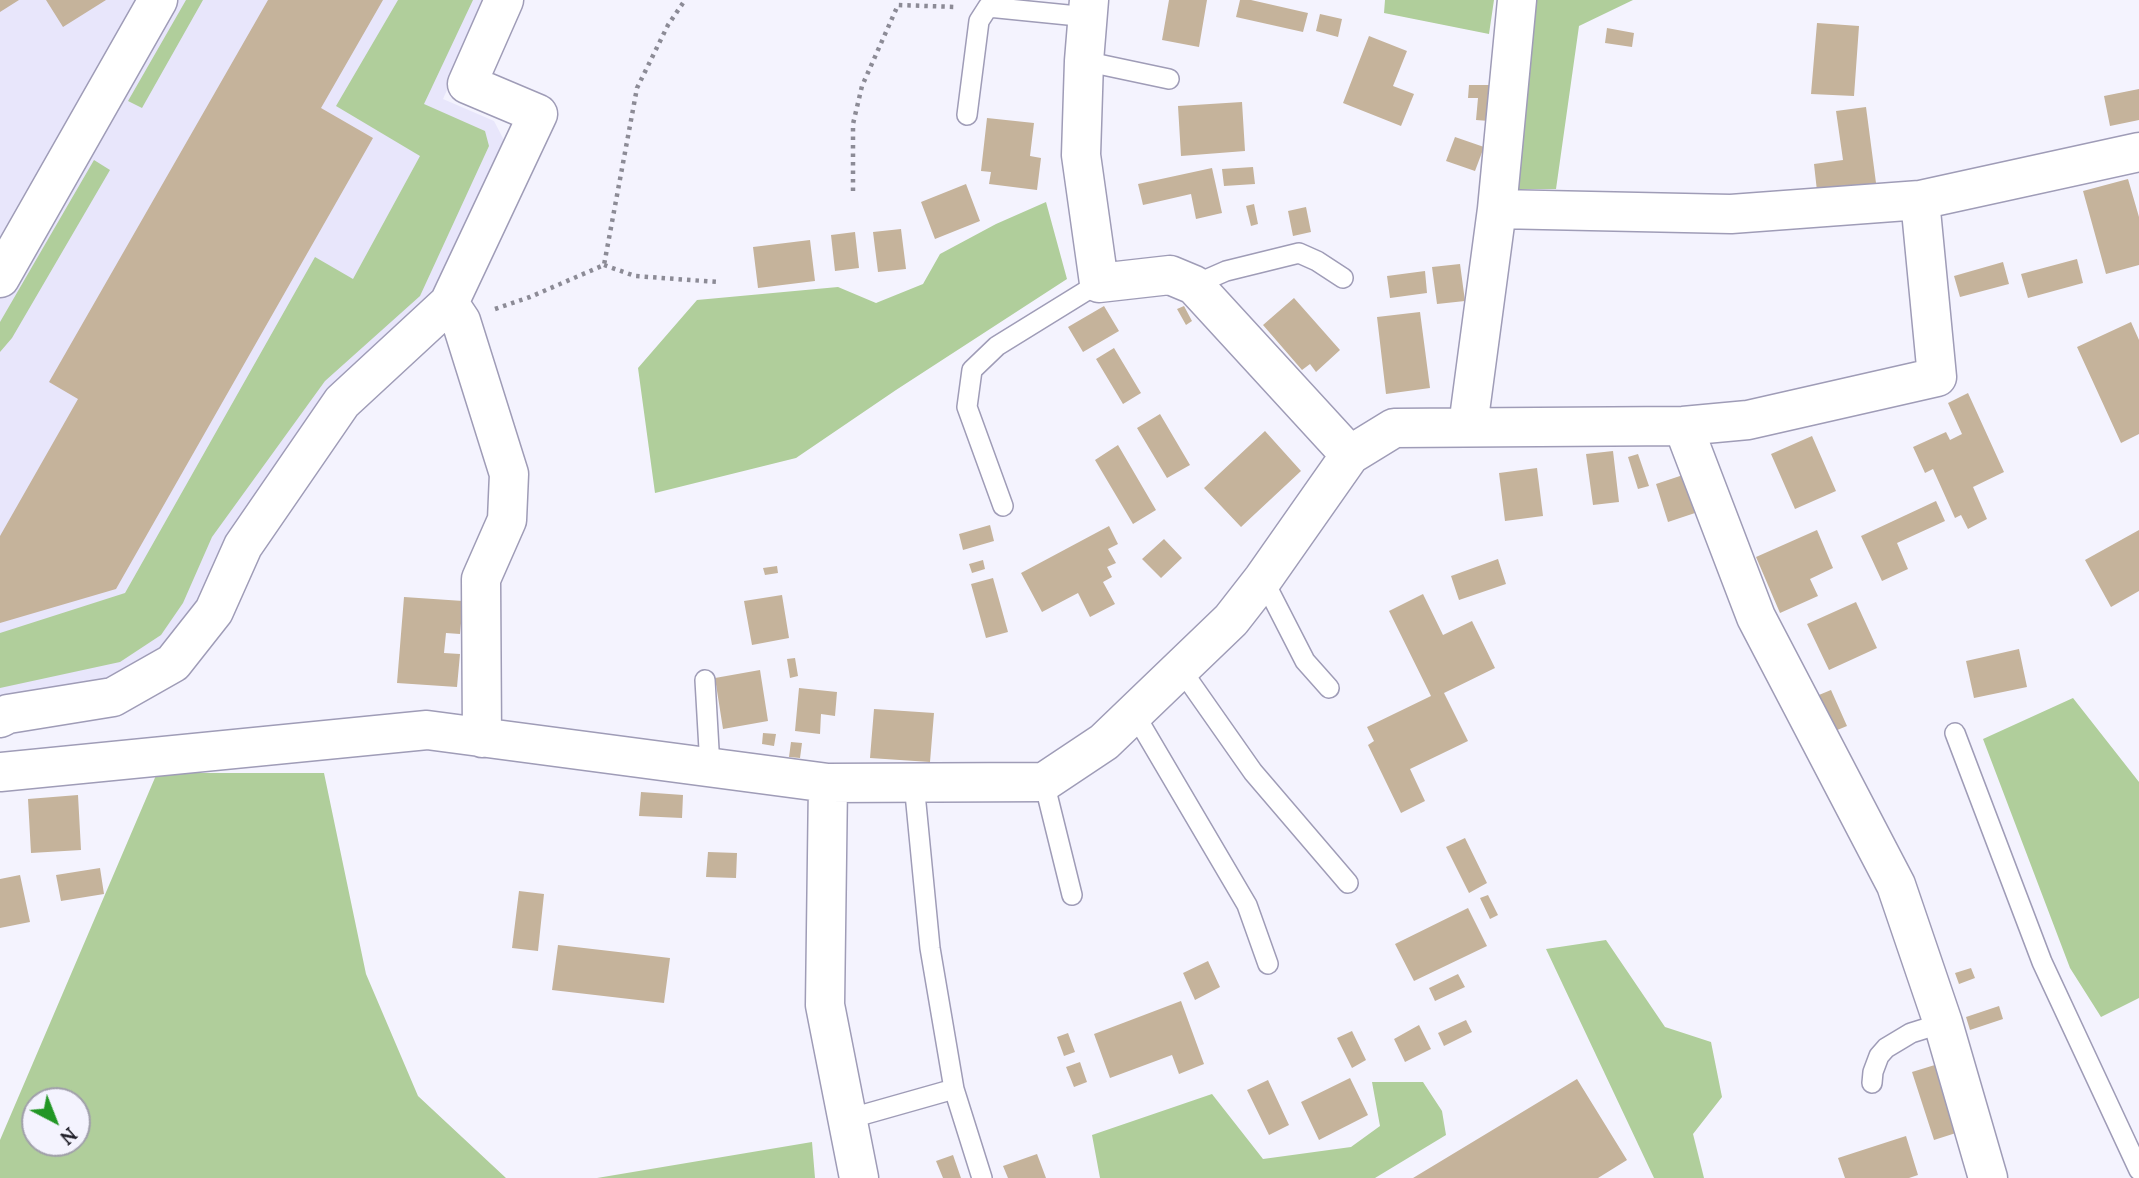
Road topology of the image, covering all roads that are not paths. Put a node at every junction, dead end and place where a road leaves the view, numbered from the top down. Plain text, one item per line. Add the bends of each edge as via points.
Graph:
1 (158, 0) edge
2 (504, 0) edge
3 (1517, 0) edge
4 (1088, 9) edge
5 (1084, 61) junction
6 (1169, 79) dead end
7 (967, 115) dead end
8 (2139, 152) edge
9 (1920, 200) junction
10 (1497, 209) junction
11 (0, 278) edge
12 (1343, 278) dead end
13 (1099, 283) junction
14 (1194, 285) junction
15 (455, 312) junction
16 (1468, 426) junction
17 (1683, 426) junction
18 (1350, 455) junction
19 (1003, 506) dead end
20 (1263, 579) junction
21 (1180, 668) junction
22 (705, 680) dead end
23 (1329, 688) dead end
24 (1134, 713) junction
25 (0, 718) edge
26 (1955, 733) dead end
27 (481, 738) junction
28 (710, 767) junction
29 (0, 772) edge
30 (1044, 782) junction
31 (828, 783) junction
32 (914, 783) junction
33 (1348, 883) dead end
34 (1072, 895) dead end
35 (1268, 964) dead end
36 (1943, 1023) junction
37 (1872, 1083) dead end
38 (954, 1089) junction
39 (848, 1119) junction
40 (2139, 1170) edge
41 (859, 1178) edge
42 (982, 1178) edge
43 (1988, 1178) edge

1 - 11 street
2 - 15 street via 467,84 538,114
3 - 10 street
4 - 5 street
4 - 7 lane via 989,7 979,20
5 - 6 lane
5 - 13 street via 1082,155
8 - 9 street
9 - 10 street via 1731,214
9 - 17 street via 1937,377 1748,420
10 - 16 street
12 - 14 lane via 1299,253 1226,271
13 - 14 street via 1170,275
13 - 19 lane via 997,346 972,370 967,407
14 - 18 street
15 - 25 street via 342,402 243,546 214,611 173,663 113,697
15 - 27 street via 509,474 507,520 481,579
16 - 17 street
16 - 18 street via 1394,429
17 - 36 street via 1756,617 1896,885
18 - 20 street
20 - 21 street via 1231,620
20 - 23 lane via 1306,661
21 - 24 street
21 - 33 lane via 1253,772
22 - 28 lane
24 - 30 street via 1104,742
24 - 35 lane via 1247,905
26 - 40 lane via 2042,962
27 - 28 street
27 - 29 street via 427,730
28 - 31 street
30 - 32 street
30 - 34 lane
31 - 32 street
31 - 39 street via 825,1005
32 - 38 lane via 930,948
36 - 37 lane via 1911,1033 1886,1048 1879,1056
36 - 43 street
38 - 39 lane
38 - 42 lane
39 - 41 street

